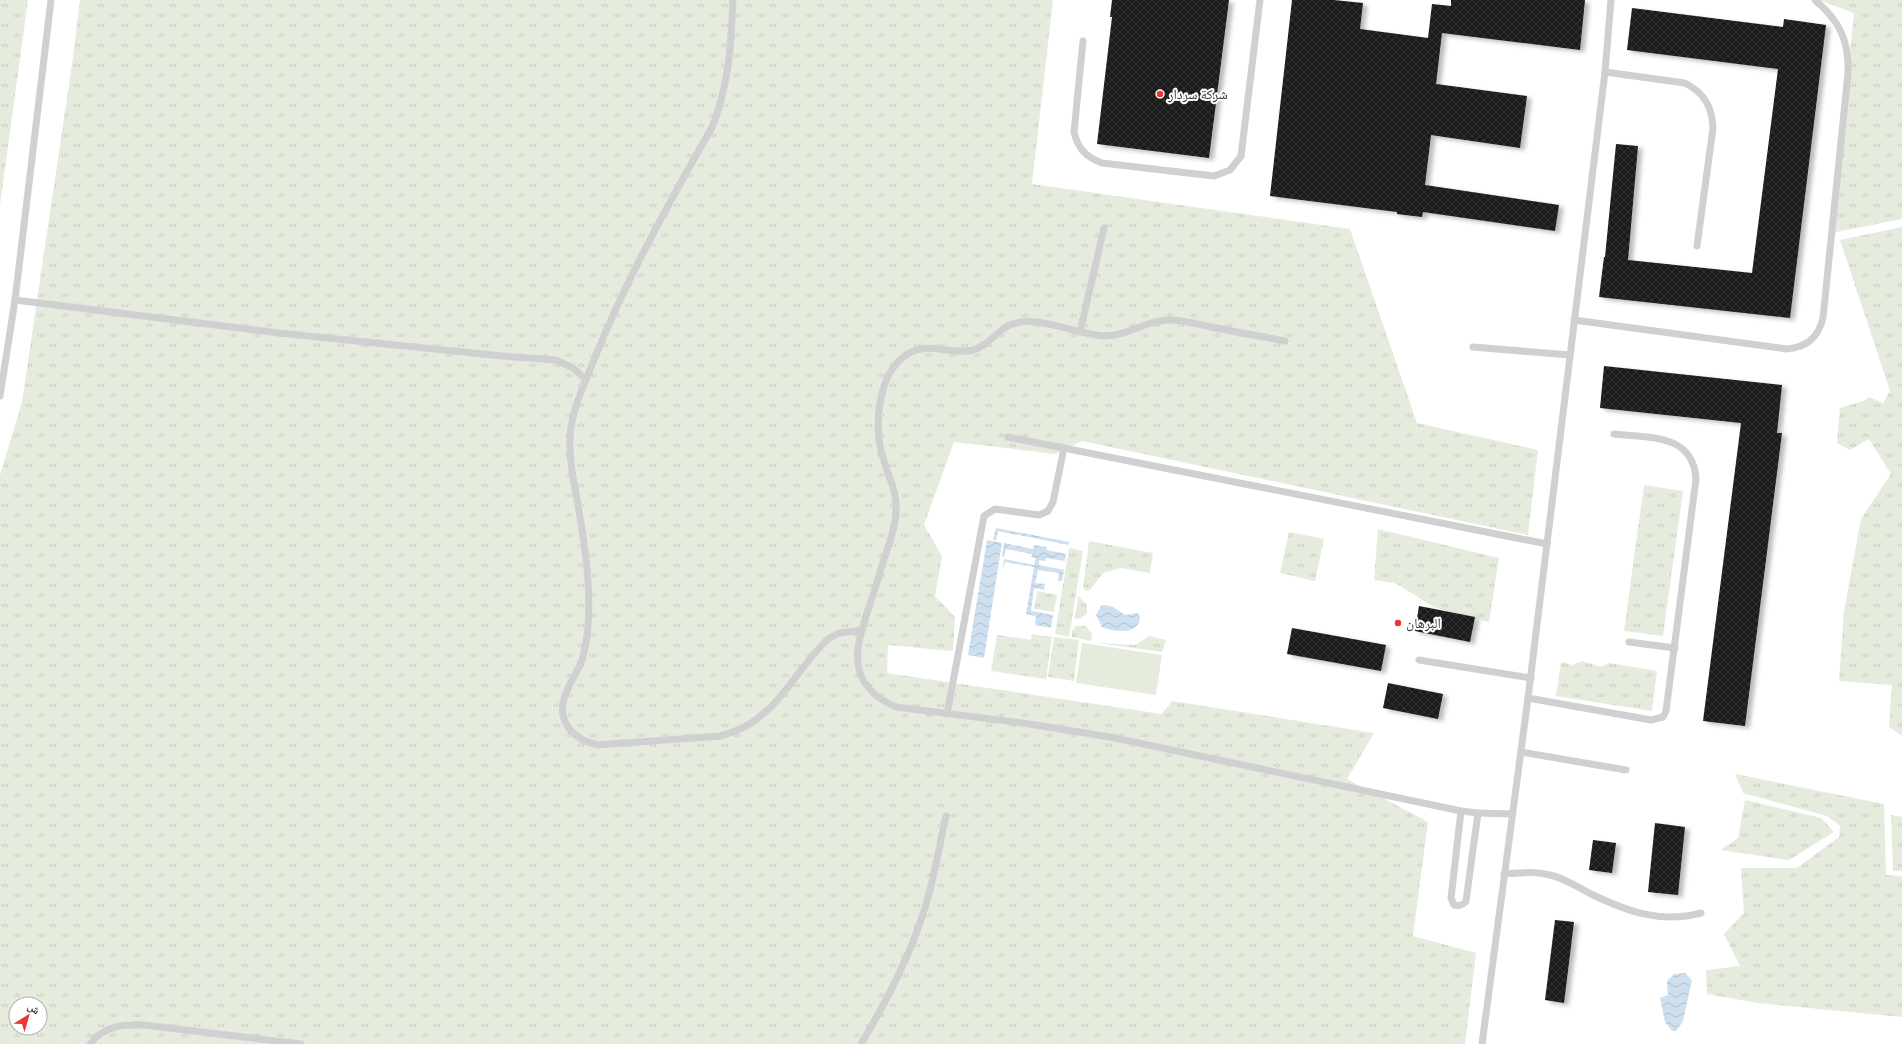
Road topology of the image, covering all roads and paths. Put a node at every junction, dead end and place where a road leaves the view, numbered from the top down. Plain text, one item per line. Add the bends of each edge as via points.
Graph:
1 (51, 0) edge
2 (733, 0) edge
3 (1260, 0) edge
4 (1611, 0) edge
5 (1815, 0) edge
6 (1083, 41) dead end
7 (1605, 72) junction
8 (1104, 228) dead end
9 (1697, 246) dead end
10 (15, 300) junction
11 (1574, 320) junction
12 (1080, 332) junction
13 (1285, 341) dead end
14 (1473, 347) dead end
15 (1570, 355) junction
16 (586, 380) junction
17 (0, 396) edge
18 (1614, 434) dead end
19 (1008, 437) dead end
20 (1064, 448) junction
21 (1547, 544) junction
22 (862, 630) junction
23 (1629, 642) dead end
24 (1675, 648) junction
25 (1419, 660) dead end
26 (1531, 678) junction
27 (1528, 698) junction
28 (948, 714) junction
29 (1521, 752) junction
30 (1626, 770) dead end
31 (1461, 810) junction
32 (1478, 813) junction
33 (1512, 814) junction
34 (946, 816) dead end
35 (1504, 874) junction
36 (1701, 913) dead end
37 (90, 1044) edge
38 (301, 1044) edge
39 (861, 1044) edge
40 (1482, 1044) edge

1 - 10 lane
2 - 16 lane via 728,73 712,127 625,287
3 - 6 lane via 1241,156 1230,170 1214,176 1102,163 1083,152 1074,132
4 - 7 lane
5 - 11 lane via 1837,23 1845,39 1849,56 1822,318 1815,337 1798,348 1787,349
7 - 9 lane via 1685,83 1695,88 1709,106 1713,128
7 - 11 lane
8 - 12 lane
10 - 16 lane via 279,333 556,360 573,368
10 - 17 lane
11 - 15 lane
12 - 13 lane via 1117,335 1158,321 1169,320
12 - 22 lane via 1031,322 1016,322 1008,325 989,342 973,350 936,347 919,349 902,357 890,371 881,402 878,429 883,458 895,489 896,519
14 - 15 lane
15 - 21 lane
16 - 22 lane via 574,410 570,442 570,462 590,590 587,636 582,659 563,702 563,715 567,727 575,736 586,743 598,745 703,739 736,731 752,723 765,712 828,639 839,633
18 - 24 lane via 1666,440 1676,444 1692,458 1695,468 1696,479
19 - 20 lane
20 - 21 lane
20 - 28 lane via 1053,502 1048,511 1039,515 995,508 987,512 982,520
21 - 26 lane
22 - 28 lane via 857,652 858,664 864,681 875,695 896,707
23 - 24 lane
24 - 27 lane via 1666,711 1659,719 1651,720
25 - 26 lane
26 - 27 lane
27 - 29 lane
28 - 31 lane via 1110,737
29 - 30 lane
29 - 33 lane
31 - 32 lane
31 - 32 lane via 1451,898 1458,906 1466,901
32 - 33 lane
33 - 35 lane
34 - 39 lane via 930,888 910,950 890,993
35 - 36 lane via 1530,872 1550,875 1620,907 1652,916 1677,918
35 - 40 lane
37 - 38 lane via 108,1030 125,1024

